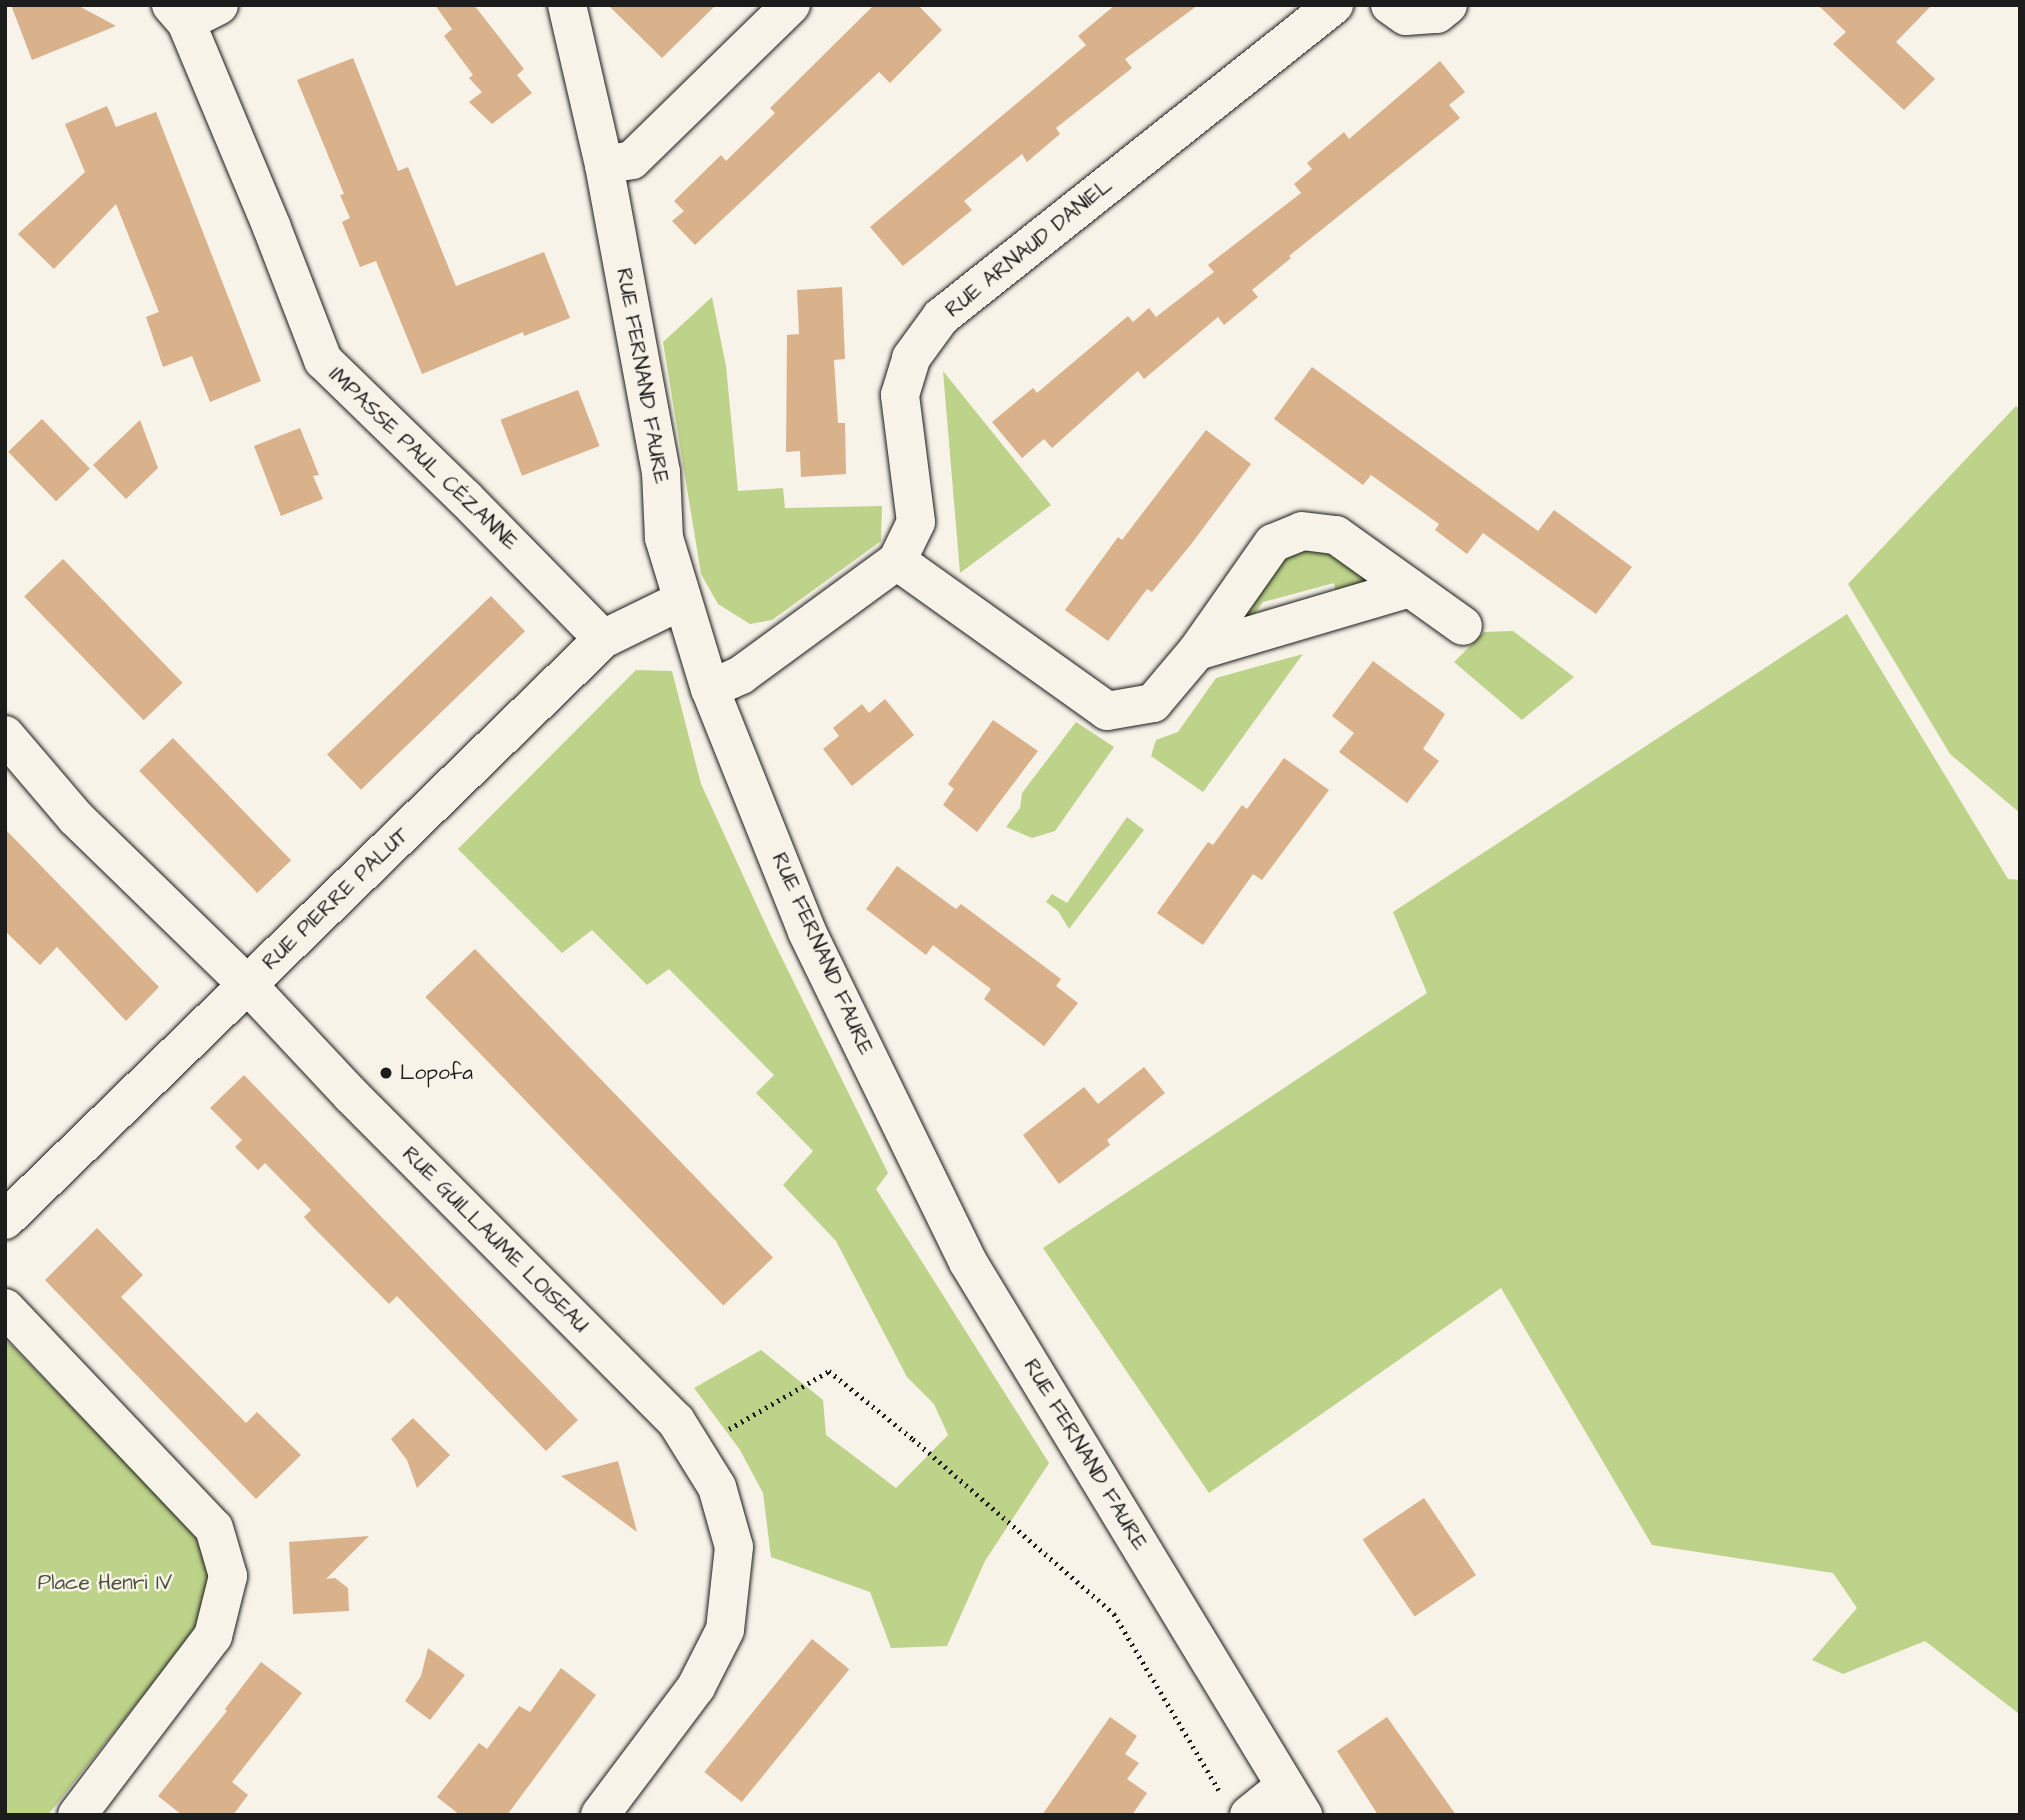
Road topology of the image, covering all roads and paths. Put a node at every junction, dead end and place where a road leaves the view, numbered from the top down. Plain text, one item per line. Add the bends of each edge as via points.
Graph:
1 (219, 5) edge
2 (567, 5) edge
3 (791, 5) edge
4 (1335, 5) edge
5 (1390, 5) edge
6 (1448, 5) edge
7 (178, 13) edge
8 (604, 165) junction
9 (897, 561) junction
10 (1410, 587) junction
11 (681, 601) junction
12 (1463, 626) dead end
13 (603, 639) junction
14 (1197, 651) junction
15 (710, 689) junction
16 (5, 735) edge
17 (248, 985) junction
18 (5, 1220) edge
19 (5, 1308) edge
20 (693, 1450) junction
21 (1220, 1791) dead end
22 (1294, 1800) edge
23 (77, 1815) edge
24 (600, 1815) edge
25 (1249, 1815) edge

1 - 7 street, IMPASSE PAUL CÉZANNE
2 - 8 street, RUE FERNAND FAURE
3 - 8 street via 632,160
4 - 9 street, RUE ARNAUD DANIEL via 941,317 911,358 900,395 916,522
5 - 6 street via 1406,16 1437,14
7 - 13 street, IMPASSE PAUL CÉZANNE via 272,228 323,360
8 - 11 street, RUE FERNAND FAURE via 662,472 664,538
9 - 14 street via 1107,711 1153,703
9 - 15 street, RUE ARNAUD DANIEL via 741,675
10 - 12 street
10 - 14 street
10 - 14 street via 1336,535 1302,531 1273,544
11 - 13 street, RUE PIERRE PALUT
11 - 15 street, RUE FERNAND FAURE
13 - 17 street, RUE PIERRE PALUT
15 - 22 street, RUE FERNAND FAURE via 807,932 968,1262
16 - 17 street, RUE GUILLAUME LOISEAU via 76,818
17 - 18 street, RUE PIERRE PALUT
17 - 20 street, RUE GUILLAUME LOISEAU via 351,1095 676,1421
19 - 23 street via 214,1528 228,1576 214,1636
20 - 21 path via 829,1371 913,1438 1114,1614
20 - 24 street, RUE GUILLAUME LOISEAU via 717,1487 734,1546 725,1630 696,1687
22 - 25 street

